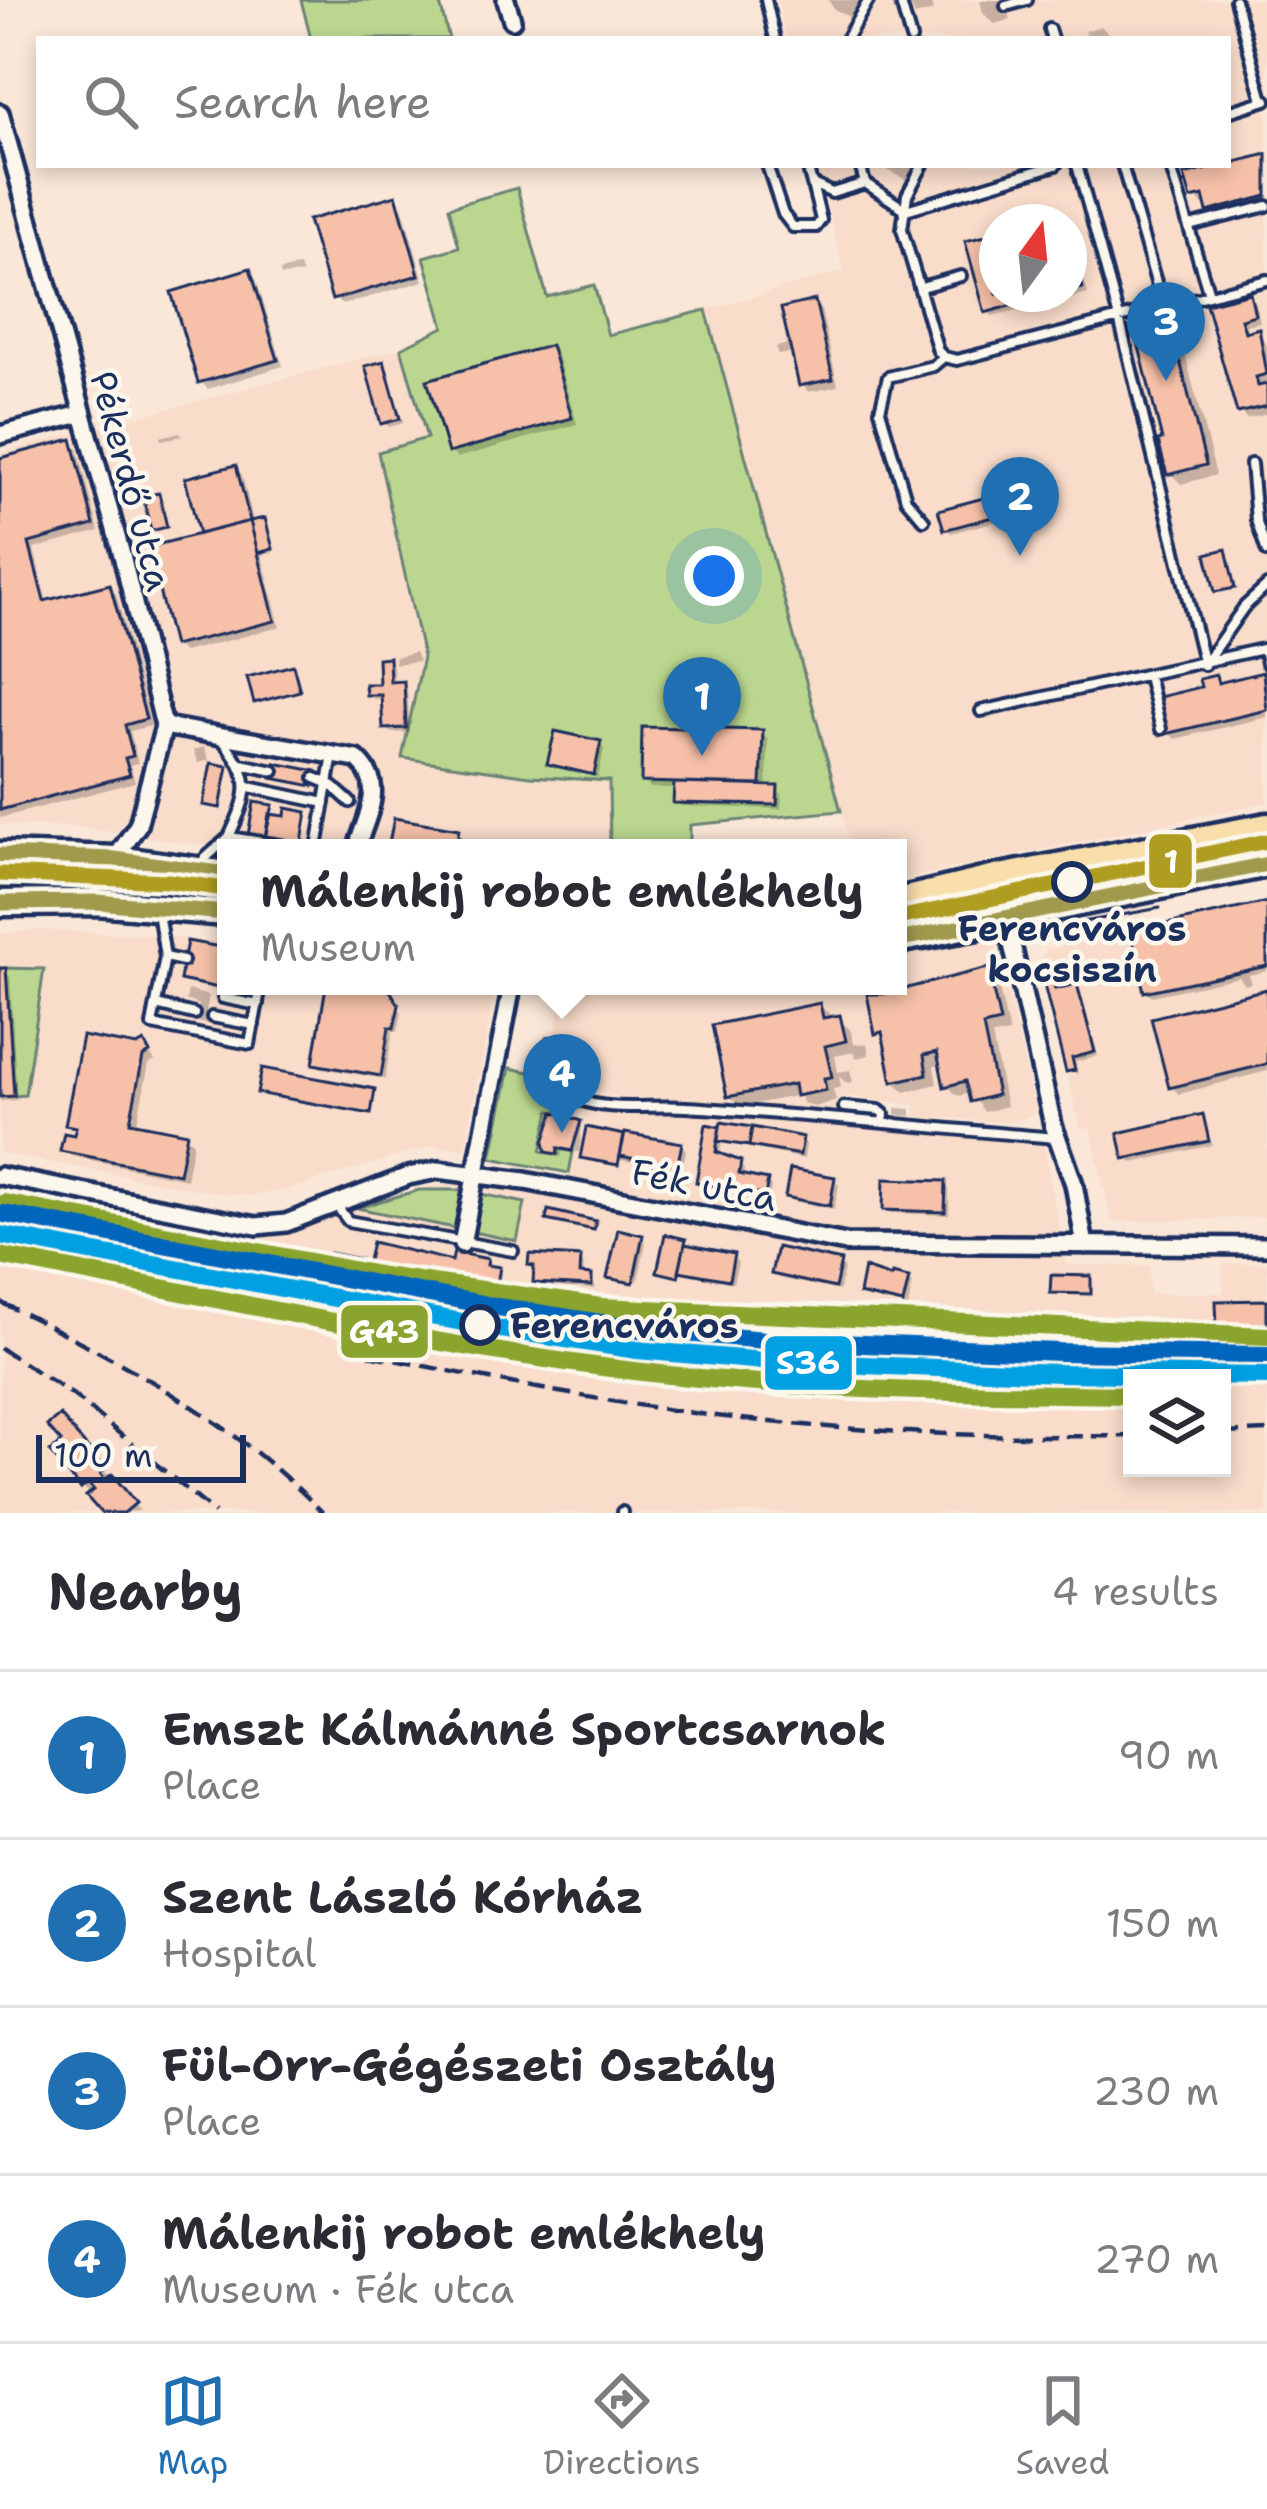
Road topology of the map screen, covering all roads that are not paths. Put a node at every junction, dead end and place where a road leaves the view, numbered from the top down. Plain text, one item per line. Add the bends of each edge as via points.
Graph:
1 (506, 0) edge
2 (766, 0) edge
3 (869, 0) edge
4 (900, 0) edge
5 (1027, 0) edge
6 (1235, 0) edge
7 (1006, 6) dead end
8 (512, 20) dead end
9 (775, 36) edge
10 (848, 36) edge
11 (910, 36) edge
12 (1265, 100) edge
13 (1231, 111) edge
14 (0, 113) edge
15 (767, 168) edge
16 (808, 168) edge
17 (861, 168) edge
18 (921, 168) edge
19 (1046, 168) edge
20 (1078, 168) edge
21 (1123, 168) edge
22 (1171, 168) edge
23 (865, 183) junction
24 (812, 184) junction
25 (1267, 206) edge
26 (906, 210) junction
27 (1189, 226) junction
28 (962, 276) dead end
29 (1267, 280) edge
30 (921, 287) junction
31 (1209, 294) junction
32 (1163, 306) junction
33 (1120, 317) junction
34 (944, 357) junction
35 (81, 413) junction
36 (0, 435) edge
37 (1251, 464) dead end
38 (1262, 519) edge
39 (924, 520) dead end
40 (1267, 553) edge
41 (1267, 586) edge
42 (1265, 649) edge
43 (1267, 663) edge
44 (1204, 665) junction
45 (1148, 676) junction
46 (981, 711) dead end
47 (164, 726) junction
48 (1161, 728) dead end
49 (217, 733) junction
50 (333, 755) junction
51 (242, 764) junction
52 (274, 770) dead end
53 (314, 778) dead end
54 (330, 784) junction
55 (248, 787) junction
56 (350, 802) dead end
57 (325, 803) junction
58 (1267, 826) edge
59 (229, 837) joint
60 (242, 839) edge
61 (319, 839) edge
62 (360, 839) edge
63 (217, 848) edge
64 (0, 855) edge
65 (115, 860) junction
66 (1267, 864) edge
67 (195, 868) junction
68 (217, 872) edge
69 (907, 899) edge
70 (0, 903) edge
71 (156, 906) junction
72 (217, 912) edge
73 (1006, 918) junction
74 (907, 938) edge
75 (165, 957) junction
76 (183, 961) dead end
77 (224, 995) edge
78 (260, 995) edge
79 (510, 995) edge
80 (156, 1005) junction
81 (258, 1005) junction
82 (194, 1014) dead end
83 (212, 1017) dead end
84 (254, 1025) junction
85 (550, 1043) dead end
86 (632, 1093) dead end
87 (631, 1105) junction
88 (844, 1107) dead end
89 (883, 1123) junction
90 (1056, 1138) junction
91 (474, 1172) junction
92 (0, 1176) edge
93 (335, 1204) junction
94 (462, 1244) junction
95 (1085, 1245) junction
96 (1267, 1246) edge
97 (513, 1251) dead end

1 - 8 street
2 - 9 lane
3 - 10 lane
4 - 11 lane
5 - 7 lane
6 - 12 lane
12 - 13 lane
14 - 35 street, Pékerdő utca
15 - 24 lane via 793,227 821,220
16 - 24 lane
17 - 23 lane
18 - 26 lane
19 - 26 lane
20 - 33 lane
21 - 32 lane
22 - 27 lane
23 - 24 lane via 832,193
23 - 26 lane
25 - 27 lane
26 - 30 lane via 902,230
27 - 31 lane
28 - 30 lane
29 - 31 lane
30 - 34 lane
31 - 32 lane
32 - 33 lane
33 - 34 lane
33 - 44 lane
34 - 39 lane via 888,377 880,410 906,499
35 - 36 street
35 - 47 street, Pékerdő utca
37 - 38 lane
38 - 40 lane
41 - 44 lane
42 - 43 lane
42 - 44 lane
44 - 45 lane
45 - 46 lane
45 - 48 lane
47 - 49 street
47 - 65 street, Pékerdő utca via 138,825
49 - 50 street
49 - 51 lane
50 - 54 lane
50 - 62 street via 357,760 374,780
51 - 52 lane
51 - 55 lane
53 - 54 lane
54 - 56 lane
54 - 57 lane
55 - 57 lane
55 - 59 lane
57 - 61 lane
58 - 69 main road
59 - 60 lane
63 - 67 lane
64 - 65 main road
65 - 67 main road
66 - 73 main road
67 - 68 main road
70 - 71 main road
71 - 72 main road
71 - 75 lane
73 - 74 main road
73 - 90 street
75 - 76 lane
75 - 80 lane
77 - 81 lane
78 - 81 lane
79 - 91 street
80 - 82 lane
80 - 84 lane via 152,1025 250,1044
81 - 84 lane
83 - 84 lane
85 - 87 lane via 550,1064 568,1093
86 - 87 lane
87 - 89 lane
88 - 89 lane via 881,1111
89 - 90 lane
90 - 95 street
91 - 93 street, Fék utca via 408,1176
91 - 94 street
91 - 95 street, Fék utca via 846,1243
92 - 93 street, Fék utca via 256,1226
93 - 94 lane via 348,1221
94 - 97 lane
95 - 96 street, Fék utca

